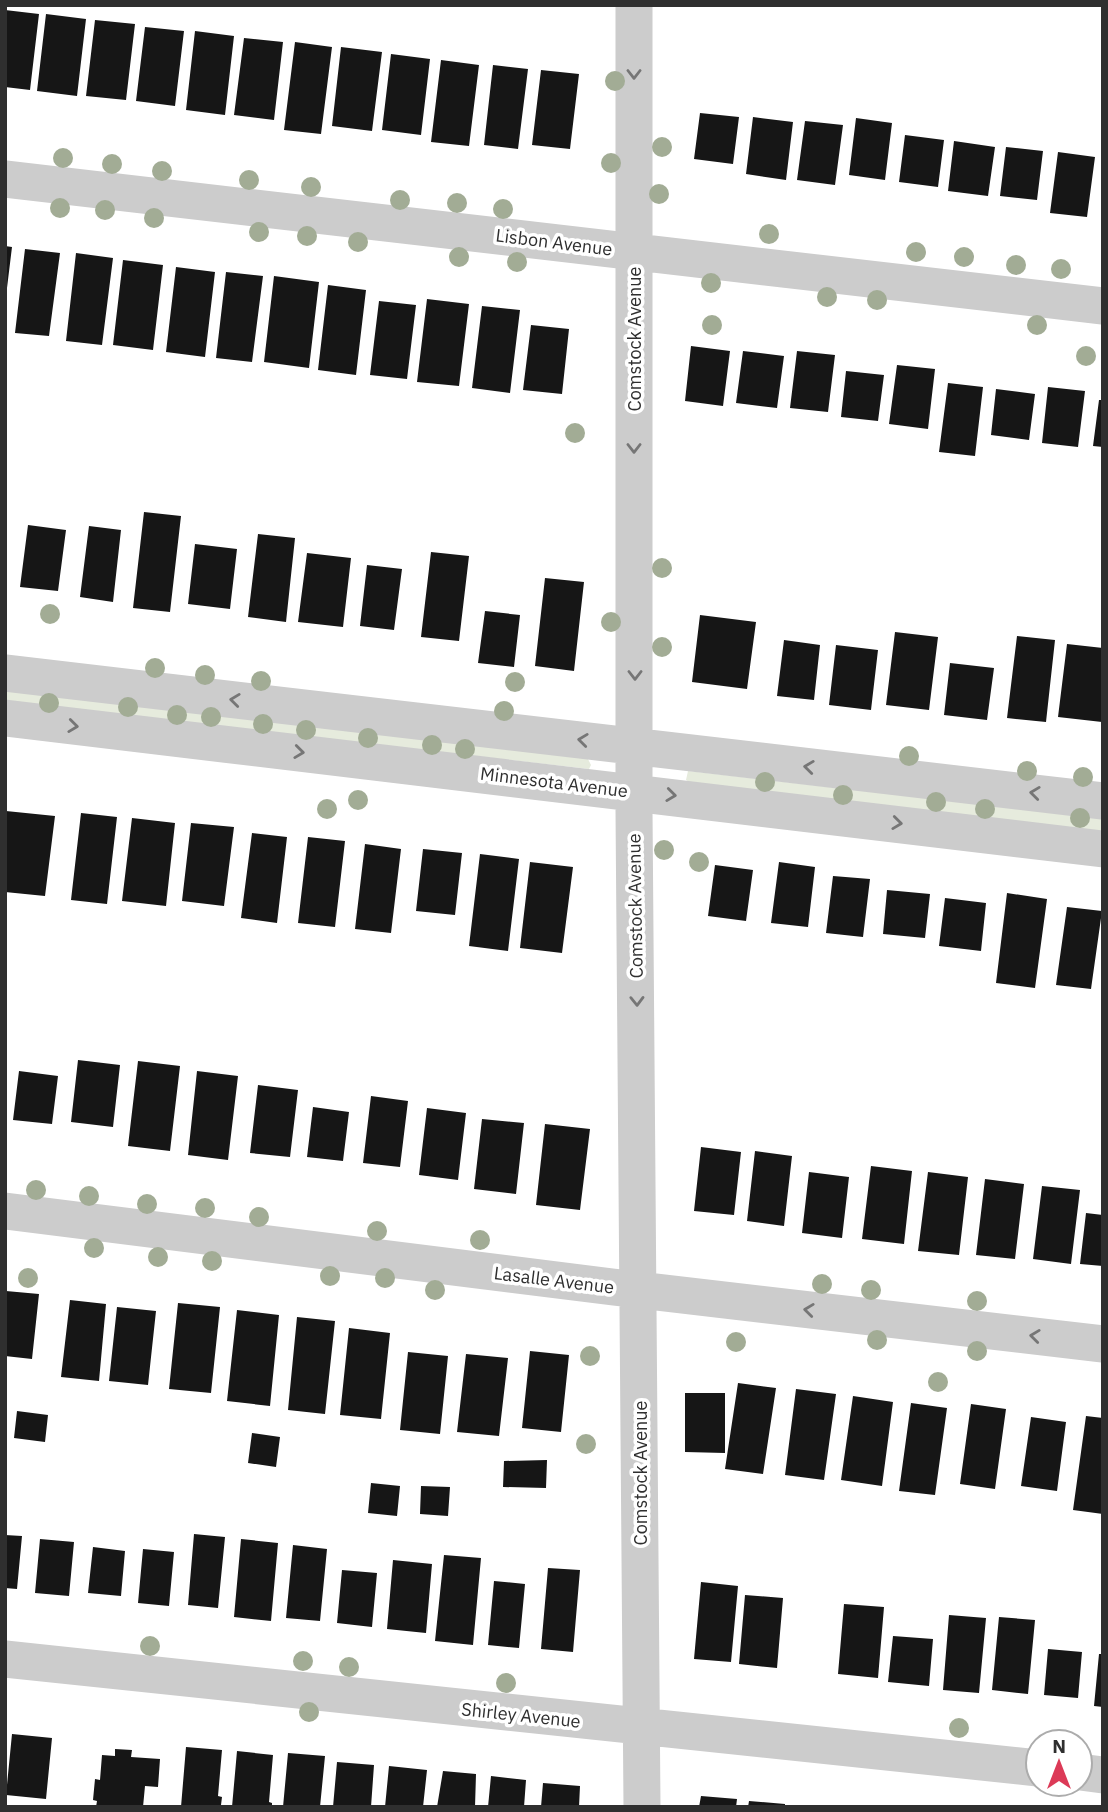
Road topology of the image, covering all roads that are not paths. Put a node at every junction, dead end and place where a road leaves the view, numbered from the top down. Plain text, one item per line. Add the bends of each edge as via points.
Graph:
1 (634, 5) edge
2 (5, 179) edge
3 (634, 251) junction
4 (1103, 306) edge
5 (5, 673) edge
6 (5, 718) edge
7 (635, 747) junction
8 (635, 791) junction
9 (1103, 801) edge
10 (1103, 849) edge
11 (5, 1211) edge
12 (640, 1290) junction
13 (1103, 1343) edge
14 (5, 1660) edge
15 (640, 1728) junction
16 (1024, 1767) edge
17 (642, 1807) edge

1 -> 3 street, Comstock Avenue
2 - 3 street, Lisbon Avenue
3 - 4 street, Lisbon Avenue
3 -> 7 street, Comstock Avenue
7 -> 5 street
6 -> 8 street, Minnesota Avenue
7 - 8 street, Comstock Avenue
9 -> 7 street
8 -> 10 street, Minnesota Avenue
8 -> 12 street, Comstock Avenue
11 - 12 street, Lasalle Avenue
13 -> 12 street, Lasalle Avenue
12 - 15 street, Comstock Avenue
14 - 15 street, Shirley Avenue
15 - 16 street, Shirley Avenue
15 - 17 street, Comstock Avenue

